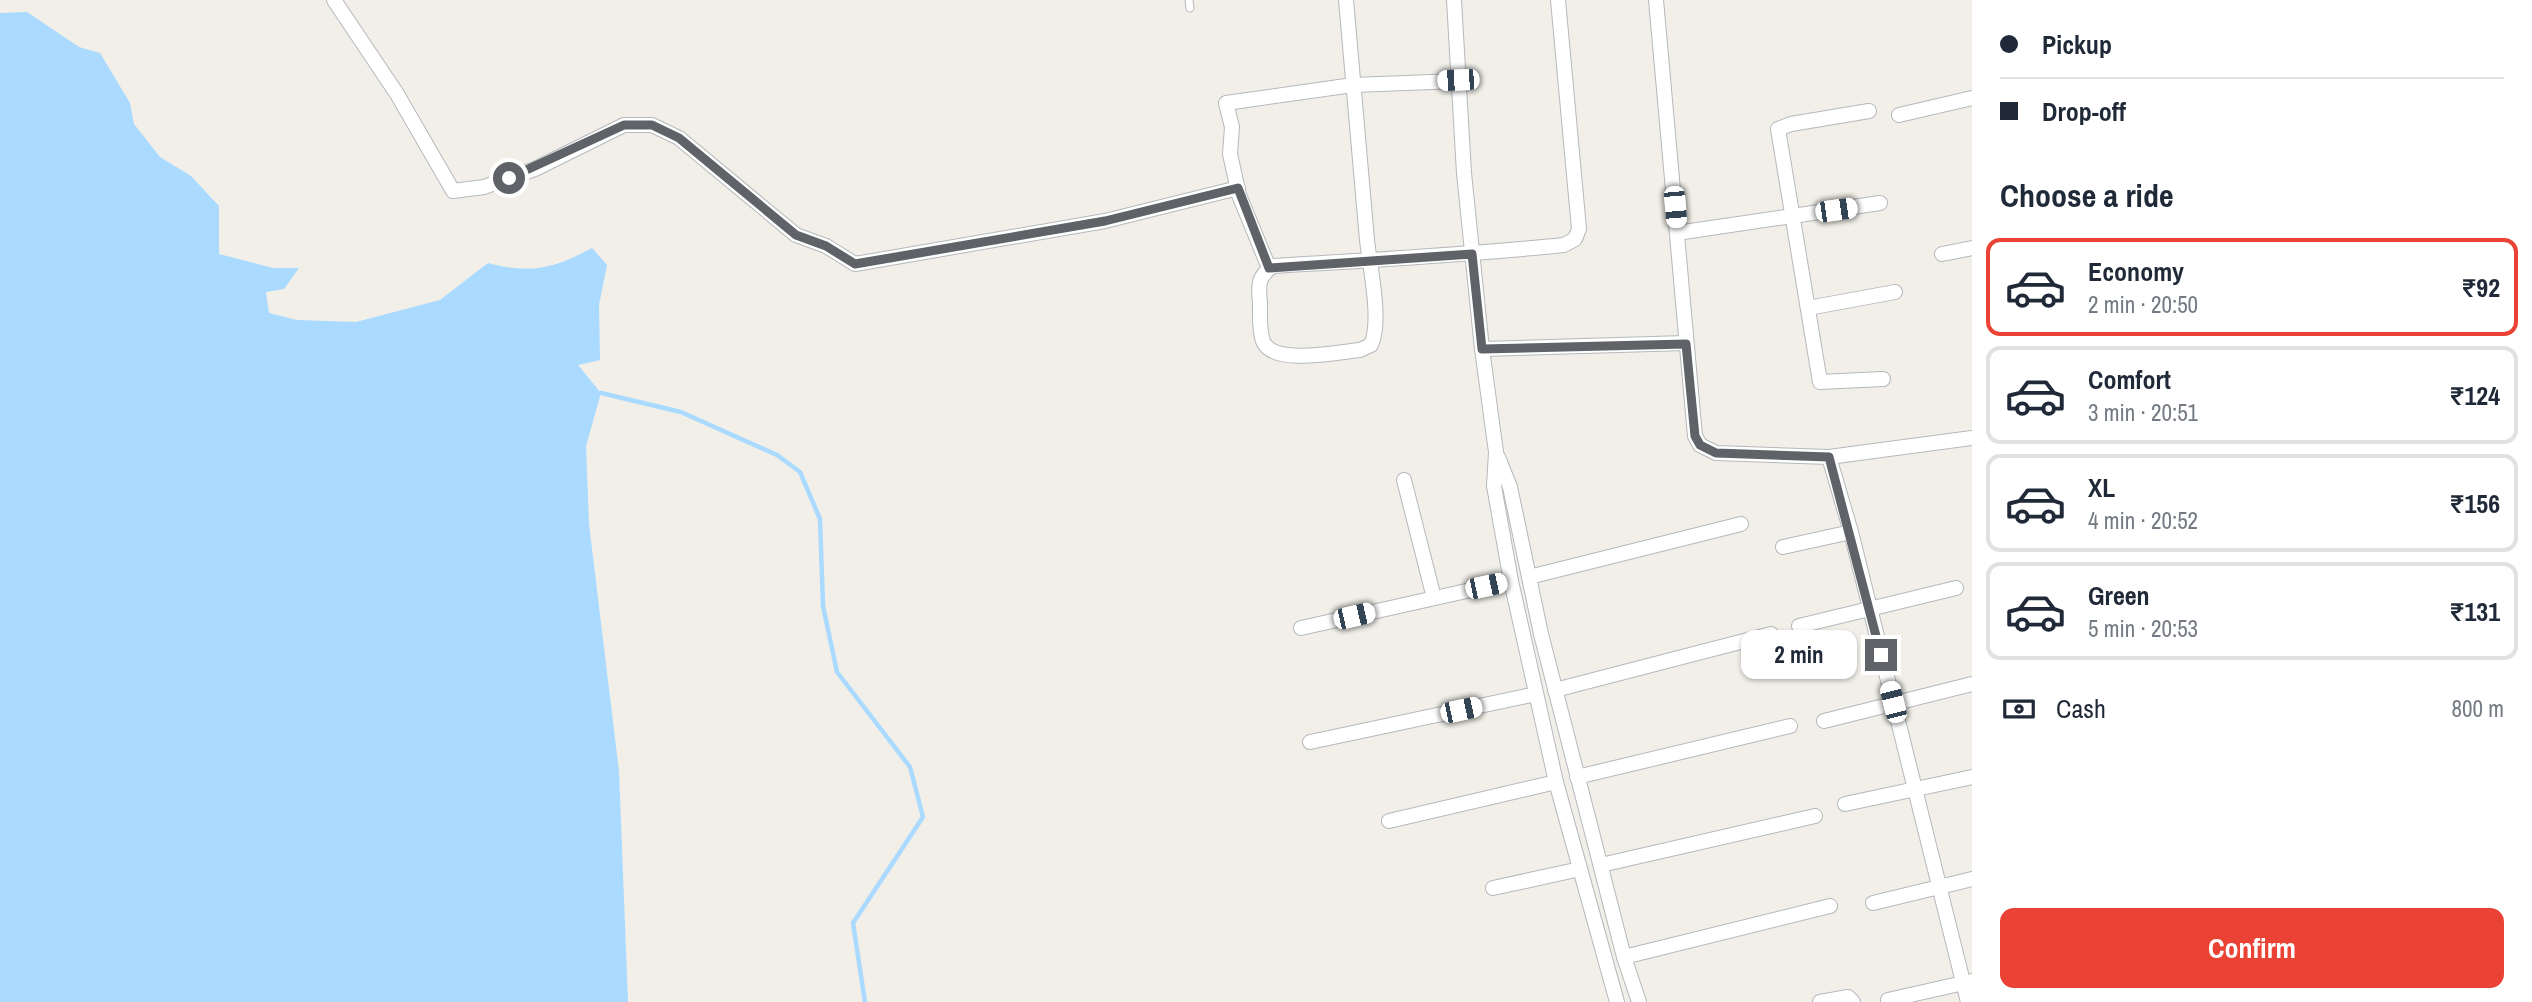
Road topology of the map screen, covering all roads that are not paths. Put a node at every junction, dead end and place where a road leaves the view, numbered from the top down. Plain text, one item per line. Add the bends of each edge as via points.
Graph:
1 (334, 0) edge
2 (1346, 0) edge
3 (1454, 0) edge
4 (1558, 0) edge
5 (1656, 0) edge
6 (1458, 80) junction
7 (1353, 85) junction
8 (1972, 98) edge
9 (1869, 111) dead end
10 (1899, 116) dead end
11 (1238, 188) junction
12 (1881, 204) dead end
13 (1793, 216) junction
14 (1677, 233) junction
15 (1972, 248) edge
16 (1472, 254) junction
17 (1942, 254) dead end
18 (1369, 260) junction
19 (1269, 268) junction
20 (1895, 292) dead end
21 (1808, 308) junction
22 (1686, 344) junction
23 (1482, 349) junction
24 (1883, 379) dead end
25 (1972, 438) edge
26 (1496, 452) junction
27 (1829, 457) junction
28 (1404, 480) dead end
29 (1741, 524) dead end
30 (1851, 532) junction
31 (1783, 547) dead end
32 (1529, 577) junction
33 (1511, 581) junction
34 (1956, 588) dead end
35 (1434, 598) junction
36 (1869, 609) junction
37 (1799, 626) dead end
38 (1301, 628) dead end
39 (1541, 634) junction
40 (1771, 634) dead end
41 (1524, 637) junction
42 (1972, 684) edge
43 (1555, 690) junction
44 (1536, 694) junction
45 (1893, 702) junction
46 (1824, 721) dead end
47 (1790, 726) dead end
48 (1310, 742) dead end
49 (1577, 777) junction
50 (1972, 777) edge
51 (1556, 782) junction
52 (1916, 790) junction
53 (1845, 804) dead end
54 (1815, 816) dead end
55 (1389, 821) dead end
56 (1590, 824) junction
57 (1569, 829) junction
58 (1601, 865) junction
59 (1580, 869) junction
60 (1972, 879) edge
61 (1940, 887) junction
62 (1493, 888) dead end
63 (1873, 903) dead end
64 (1830, 906) dead end
65 (1624, 957) junction
66 (1968, 982) edge
67 (1888, 1000) dead end
68 (1617, 1002) edge
69 (1639, 1002) edge
70 (1820, 1002) edge
71 (1853, 1002) edge
72 (1968, 1002) edge

1 - 11 street via 397,94 453,191 484,187 535,169 624,125 652,125 679,138 796,235 855,264 1105,221
2 - 7 street
3 - 6 street
4 - 16 street via 1579,229 1575,239 1564,245
5 - 14 street
6 - 7 street
6 - 16 street
7 - 11 street via 1226,103
7 - 18 street
8 - 10 street
9 - 13 street via 1778,129
11 - 19 street
12 - 13 street
13 - 14 street
13 - 21 street
14 - 22 street
15 - 17 street
16 - 18 street
16 - 23 street
18 - 19 street
18 - 19 street via 1376,333 1371,345 1360,350 1280,356 1269,350 1262,341 1258,283
20 - 21 street
21 - 24 street via 1820,382
22 - 23 street
22 - 27 street via 1695,436 1700,445 1716,453
23 - 26 street
25 - 27 street
26 - 32 street via 1510,487
26 - 33 street via 1494,486
27 - 30 street
28 - 35 street
29 - 32 street
30 - 31 street
30 - 36 street
32 - 39 street
33 - 35 street
33 - 41 street
34 - 36 street
35 - 38 street
36 - 37 street
36 - 45 street
39 - 41 street
39 - 43 street
40 - 43 street
41 - 44 street
42 - 45 street
43 - 49 street
44 - 48 street
44 - 51 street
45 - 46 street
45 - 52 street
47 - 49 street
49 - 56 street
50 - 52 street
51 - 55 street
51 - 57 street
52 - 53 street
52 - 61 street
54 - 58 street
56 - 57 street
56 - 58 street
57 - 59 street
58 - 65 street
59 - 62 street
59 - 68 street
60 - 61 street
61 - 63 street
61 - 66 street
64 - 65 street
65 - 69 street
66 - 67 street
66 - 72 street
70 - 71 street via 1848,997

